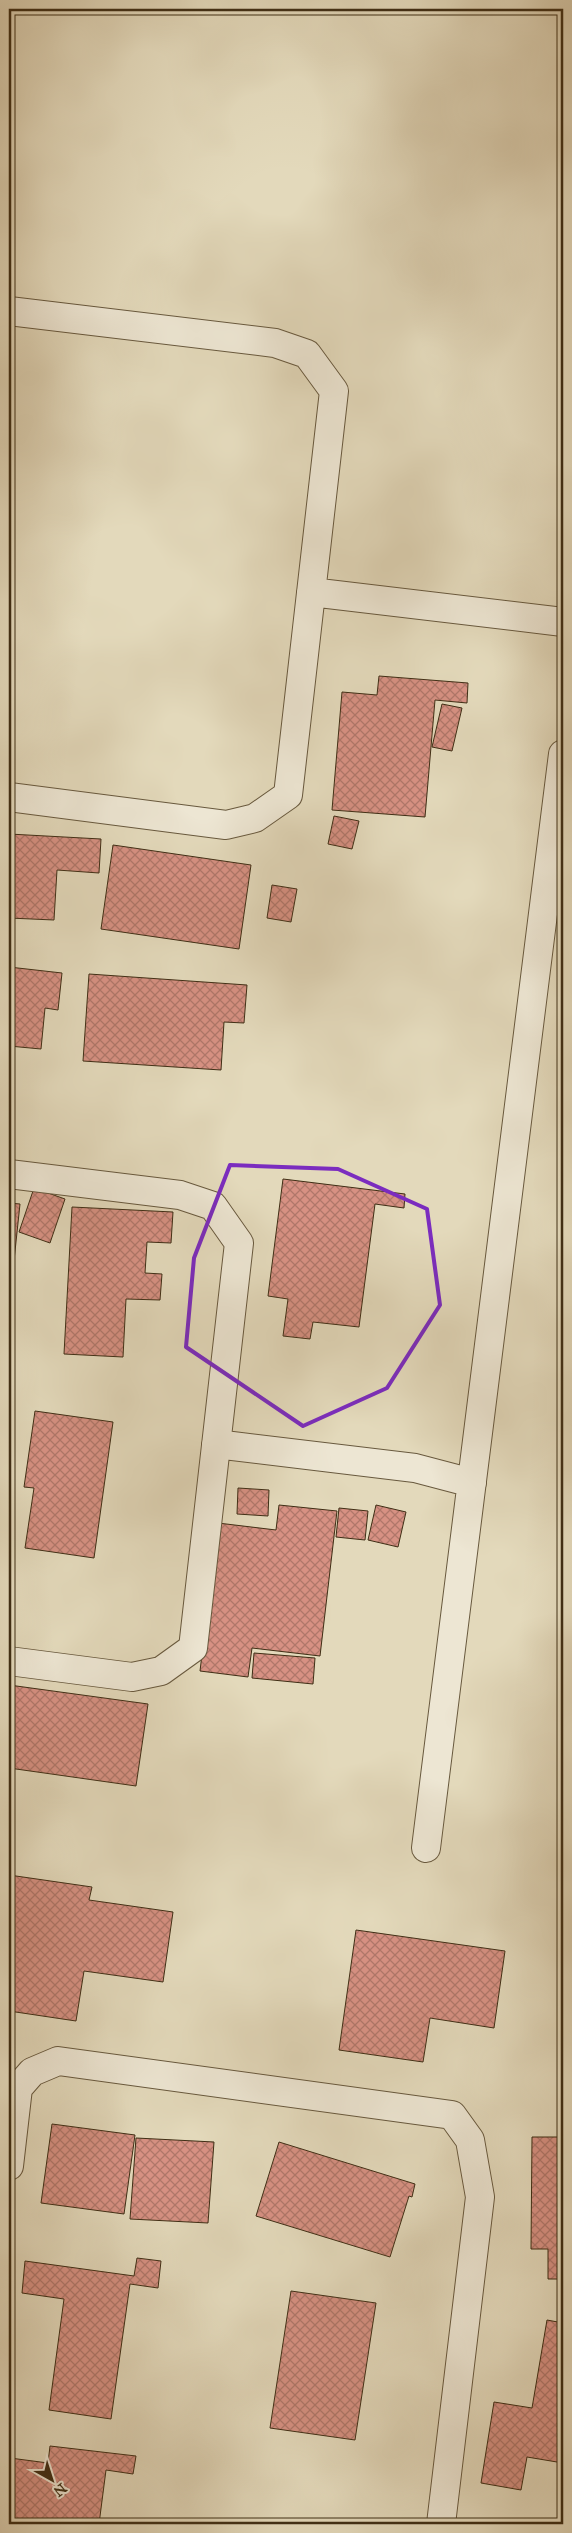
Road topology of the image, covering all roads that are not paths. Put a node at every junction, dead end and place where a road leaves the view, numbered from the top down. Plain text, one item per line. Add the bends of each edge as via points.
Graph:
1 (9, 311) edge
2 (311, 592) junction
3 (563, 622) edge
4 (563, 754) edge
5 (9, 797) edge
6 (9, 1174) edge
7 (216, 1444) junction
8 (472, 1483) junction
9 (9, 1661) edge
10 (426, 1848) dead end
11 (9, 2166) edge
12 (441, 2524) edge

1 - 2 street via 274,343 307,354 334,391
2 - 3 street
2 - 5 street via 288,796 255,818 226,824
4 - 8 street
6 - 7 street via 180,1195 213,1206 239,1243
7 - 8 street via 415,1468
7 - 9 street via 193,1648 161,1670 132,1677
8 - 10 street
11 - 12 street via 18,2088 32,2072 58,2061 452,2115 470,2140 480,2197

